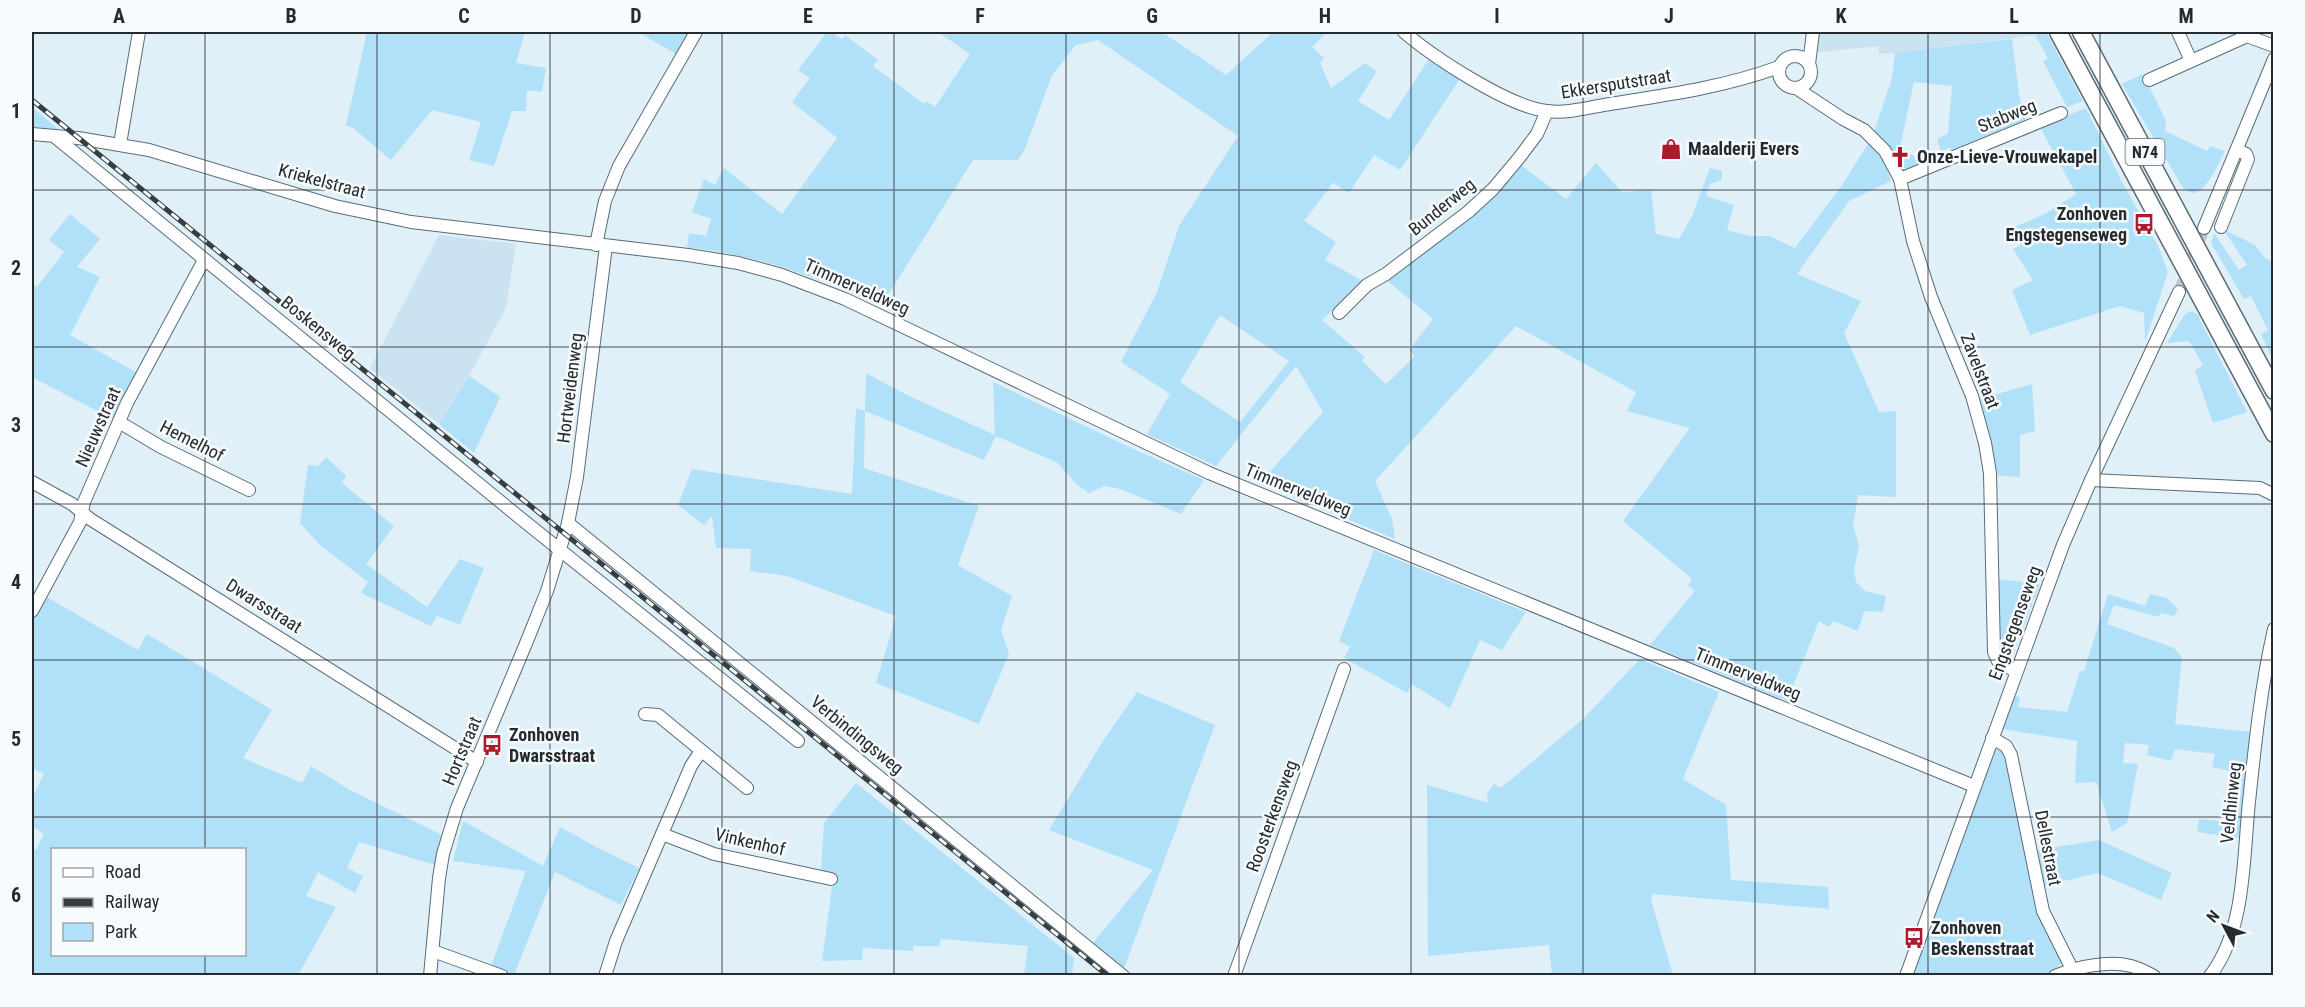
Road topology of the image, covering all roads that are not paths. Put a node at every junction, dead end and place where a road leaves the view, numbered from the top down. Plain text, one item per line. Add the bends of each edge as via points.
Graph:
1 (139, 32) edge
2 (696, 32) edge
3 (1404, 32) edge
4 (1812, 32) edge
5 (2058, 32) edge
6 (2081, 32) edge
7 (2178, 32) edge
8 (2274, 46) edge
9 (1794, 56) junction
10 (2274, 59) edge
11 (2191, 61) junction
12 (1809, 64) junction
13 (1779, 67) junction
14 (1809, 79) junction
15 (1746, 80) junction
16 (2149, 80) dead end
17 (2269, 84) edge
18 (1791, 86) junction
19 (1547, 111) junction
20 (1831, 111) junction
21 (2061, 113) dead end
22 (32, 134) edge
23 (53, 135) junction
24 (120, 144) junction
25 (2237, 150) junction
26 (1900, 179) junction
27 (2220, 227) tunnel mouth
28 (2204, 228) tunnel mouth
29 (601, 245) junction
30 (204, 260) junction
31 (2179, 292) tunnel mouth
32 (1339, 313) dead end
33 (2274, 391) edge
34 (119, 423) junction
35 (2274, 434) edge
36 (2091, 480) junction
37 (32, 482) edge
38 (249, 490) dead end
39 (2274, 495) edge
40 (83, 513) junction
41 (566, 529) junction
42 (558, 554) junction
43 (32, 611) edge
44 (2274, 629) edge
45 (678, 651) dead end
46 (1344, 669) dead end
47 (2015, 671) junction
48 (645, 714) dead end
49 (1992, 738) junction
50 (798, 741) dead end
51 (701, 751) junction
52 (477, 762) junction
53 (1974, 786) junction
54 (747, 788) dead end
55 (662, 834) junction
56 (831, 879) dead end
57 (433, 951) junction
58 (2072, 969) junction
59 (430, 975) edge
60 (502, 975) edge
61 (605, 975) edge
62 (1123, 975) edge
63 (1234, 975) edge
64 (1906, 975) edge
65 (2055, 975) edge
66 (2154, 975) edge
67 (2210, 975) edge

1 - 24 street
2 - 29 street, Hortweidenweg via 619,166 601,214
3 - 19 street, Ekkersputstraat via 1468,76 1529,107
4 - 9 street
4 - 12 street
5 - 35 highway, N74
6 - 33 highway, N74
7 - 11 street
8 - 11 street via 2247,36
9 - 12 street
9 - 13 street
10 - 17 street
11 - 16 street
12 - 14 street
13 - 15 street, Ekkersputstraat
13 - 18 street via 1780,78
14 - 18 street via 1803,86
14 - 20 street, Zavelstraat
15 - 18 street, Ekkersputstraat via 1772,80
15 - 19 street, Ekkersputstraat
17 - 25 street
18 - 20 street, Zavelstraat
19 - 32 street, Bunderweg via 1537,134 1493,189 1468,212 1367,285
20 - 26 street, Zavelstraat via 1876,141
21 - 26 street, Stabweg
22 - 23 street, Kriekelstraat
23 - 24 street, Kriekelstraat
23 - 30 street, Boskensweg
24 - 29 street, Kriekelstraat via 376,215
25 - 27 street via 2248,156 2247,164
25 - 28 street
26 - 47 street, Zavelstraat via 1913,241 1982,427 1990,473 1994,652 1998,661
29 - 41 street, Hortweidenweg via 577,477
29 - 53 street, Timmerveldweg via 738,263 807,283 1209,473
30 - 34 street, Nieuwstraat
30 - 42 street, Boskensweg
31 - 36 street, Engstegenseweg
34 - 38 street, Hemelhof
34 - 40 street, Nieuwstraat via 84,502
36 - 39 street via 2259,488
36 - 47 street, Engstegenseweg
37 - 40 street, Dwarsstraat
40 - 43 street, Nieuwstraat
40 - 52 street, Dwarsstraat
41 - 42 street, Hortstraat
41 - 62 street, Verbindingsweg
42 - 45 street
42 - 50 street
42 - 52 street, Hortstraat
44 - 67 street, Veldhinweg via 2257,726 2237,911 2223,953
46 - 63 street, Roosterkensweg
47 - 49 street, Engstegenseweg
48 - 51 street via 658,715
49 - 53 street, Engstegenseweg
49 - 58 street, Dellestraat via 2006,746 2011,755 2043,911
51 - 54 street
51 - 55 street
52 - 57 street, Hortstraat via 443,854
53 - 64 street, Engstegenseweg
55 - 56 street, Vinkenhof via 714,854
55 - 61 street
57 - 59 street, Hortstraat
57 - 60 street
58 - 65 street
58 - 66 street via 2116,964

